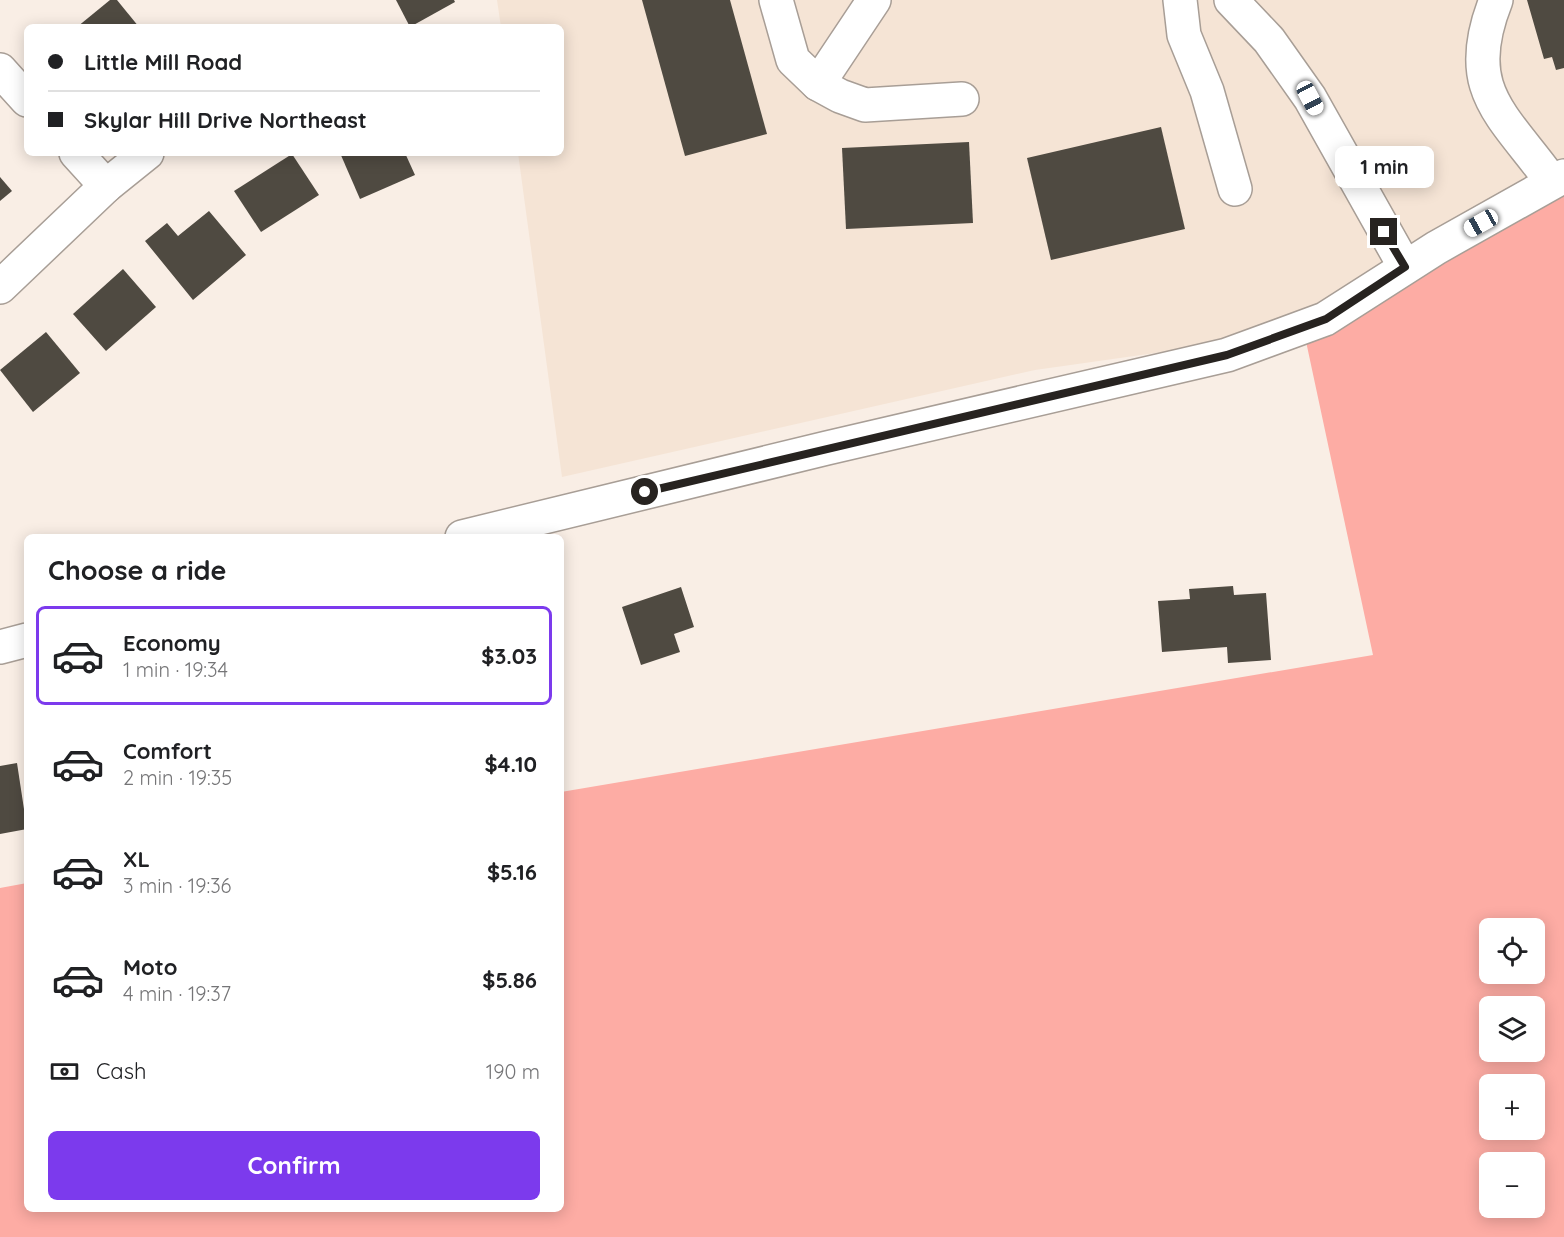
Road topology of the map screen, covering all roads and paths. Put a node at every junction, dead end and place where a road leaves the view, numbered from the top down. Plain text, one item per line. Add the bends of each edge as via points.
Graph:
1 (776, 0) edge
2 (874, 0) edge
3 (1180, 0) edge
4 (1232, 0) edge
5 (1496, 0) edge
6 (0, 70) edge
7 (818, 84) junction
8 (24, 97) edge
9 (962, 99) dead end
10 (78, 156) edge
11 (143, 156) edge
12 (1558, 179) edge
13 (106, 186) junction
14 (1235, 189) dead end
15 (1405, 267) junction
16 (0, 286) edge
17 (474, 534) edge
18 (24, 641) edge
19 (0, 646) edge

1 - 7 street via 793,60
2 - 7 street
3 - 14 street via 1184,35 1207,91
4 - 15 street via 1269,40 1310,98
5 - 12 street via 1481,54 1488,89 1501,116
6 - 8 street
7 - 9 street via 865,105
10 - 13 street
11 - 13 street
12 - 15 street
13 - 16 street
15 - 17 street via 1326,319 1227,355
18 - 19 street

